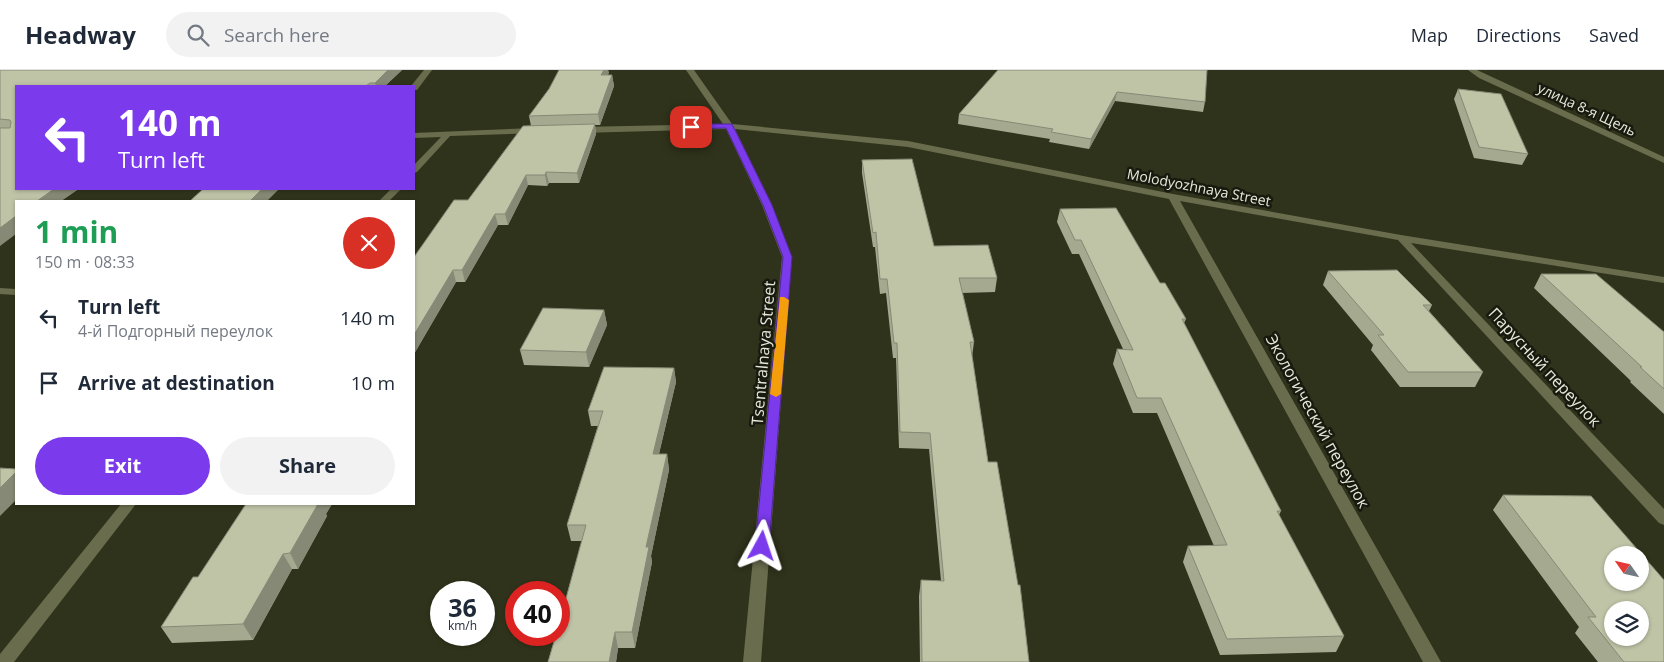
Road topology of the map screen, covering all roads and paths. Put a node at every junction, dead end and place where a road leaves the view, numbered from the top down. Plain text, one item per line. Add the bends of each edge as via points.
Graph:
1 (428, 70) edge
2 (690, 70) edge
3 (1472, 70) edge
4 (415, 87) edge
5 (729, 126) junction
6 (574, 130) edge
7 (545, 131) edge
8 (415, 134) edge
9 (448, 134) junction
10 (1663, 159) edge
11 (415, 169) edge
12 (395, 190) edge
13 (1173, 198) junction
14 (385, 200) edge
15 (1402, 238) junction
16 (1664, 280) edge
17 (0, 292) edge
18 (15, 292) edge
19 (128, 505) edge
20 (1664, 519) edge
21 (4, 662) edge
22 (752, 662) edge
23 (1432, 662) edge

1 - 4 street
2 - 5 street, Tsentralnaya Street
3 - 10 street, улица 8-я Щель
5 - 6 street, Molodyozhnaya Street
5 - 13 street, Molodyozhnaya Street via 908,144
5 - 22 street, Tsentralnaya Street via 788,257
7 - 9 street
8 - 9 street
9 - 11 street
12 - 14 street
13 - 15 street, Molodyozhnaya Street
13 - 23 street, Экологический переулок
15 - 16 street, Molodyozhnaya Street
15 - 20 street, Парусный переулок
17 - 18 street
19 - 21 street

